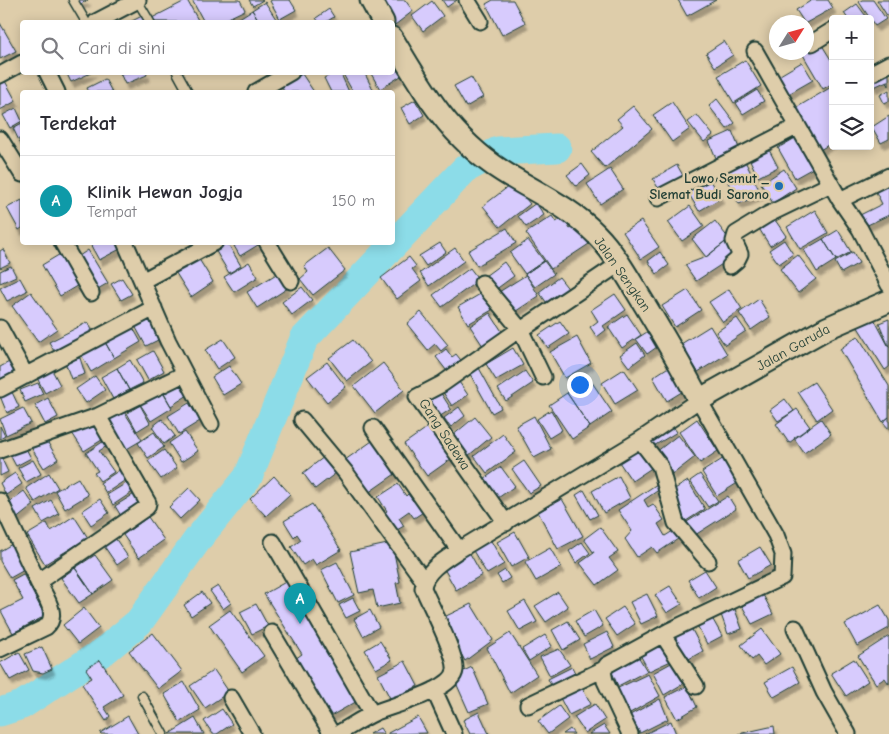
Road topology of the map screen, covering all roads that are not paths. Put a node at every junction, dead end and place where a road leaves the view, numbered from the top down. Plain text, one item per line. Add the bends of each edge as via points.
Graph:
1 (73, 0) edge
2 (137, 0) edge
3 (372, 0) edge
4 (467, 0) edge
5 (85, 20) edge
6 (100, 20) edge
7 (149, 20) edge
8 (381, 20) edge
9 (480, 21) dead end
10 (829, 32) edge
11 (814, 42) edge
12 (395, 45) edge
13 (755, 51) dead end
14 (20, 64) edge
15 (889, 64) edge
16 (874, 72) edge
17 (0, 75) edge
18 (48, 75) edge
19 (179, 75) edge
20 (286, 75) edge
21 (56, 90) edge
22 (187, 90) edge
23 (260, 90) edge
24 (798, 126) junction
25 (0, 139) edge
26 (20, 171) edge
27 (889, 176) edge
28 (831, 184) junction
29 (658, 198) dead end
30 (840, 200) junction
31 (64, 245) edge
32 (126, 245) edge
33 (209, 245) edge
34 (269, 245) edge
35 (619, 264) junction
36 (730, 266) dead end
37 (142, 281) junction
38 (291, 281) dead end
39 (482, 284) dead end
40 (889, 285) edge
41 (91, 293) dead end
42 (889, 301) edge
43 (154, 308) junction
44 (0, 328) edge
45 (521, 330) junction
46 (184, 374) junction
47 (26, 376) junction
48 (543, 377) dead end
49 (0, 389) edge
50 (699, 400) junction
51 (98, 416) junction
52 (302, 420) dead end
53 (210, 424) dead end
54 (373, 428) dead end
55 (640, 440) junction
56 (0, 450) edge
57 (0, 501) edge
58 (506, 523) junction
59 (273, 542) dead end
60 (460, 550) junction
61 (708, 560) dead end
62 (424, 581) junction
63 (38, 582) junction
64 (795, 628) dead end
65 (272, 633) dead end
66 (663, 635) junction
67 (0, 649) edge
68 (604, 669) junction
69 (696, 686) dead end
70 (434, 690) junction
71 (142, 696) dead end
72 (231, 698) dead end
73 (528, 705) dead end
74 (372, 714) junction
75 (163, 734) edge
76 (252, 734) edge
77 (332, 734) edge
78 (337, 734) edge
79 (454, 734) edge
80 (630, 734) edge
81 (848, 734) edge

1 - 5 lane
2 - 6 street
2 - 7 lane
3 - 8 main road
4 - 9 street
10 - 11 street
12 - 35 main road, Jalan Sengkan via 422,90 455,134 501,171 572,213 597,234
13 - 24 street
14 - 17 street
15 - 16 street
18 - 21 street
19 - 22 lane
20 - 23 street
24 - 28 street
24 - 29 street
25 - 26 street
27 - 30 street
28 - 30 street
28 - 36 street via 736,234 734,241 740,254
30 - 40 street via 860,229
31 - 41 street
32 - 37 street
33 - 37 street
34 - 38 street
35 - 45 street, Gang Sadewa
35 - 50 main road, Jalan Sengkan via 667,340
37 - 43 street
39 - 45 street
42 - 50 main road, Jalan Garuda via 818,332
43 - 46 street
43 - 47 street
44 - 47 street
45 - 48 street
45 - 58 street, Gang Sadewa via 442,384 417,397
46 - 51 street
46 - 53 street
47 - 49 street
50 - 55 street
50 - 66 street via 776,534 783,554 782,577
51 - 56 street
51 - 63 street via 148,503 147,508
52 - 62 street via 346,473
54 - 60 street
55 - 58 street
55 - 61 street via 660,466 676,523
57 - 63 street
58 - 60 street
59 - 74 street
60 - 62 street via 437,566
62 - 70 street via 423,588 455,668 450,681
63 - 67 street via 52,612 50,622
64 - 81 street via 824,692
65 - 77 street
66 - 68 street
66 - 69 street
68 - 73 street
68 - 80 street via 605,681
70 - 74 street
70 - 79 street
71 - 75 lane
72 - 76 street
74 - 78 street

